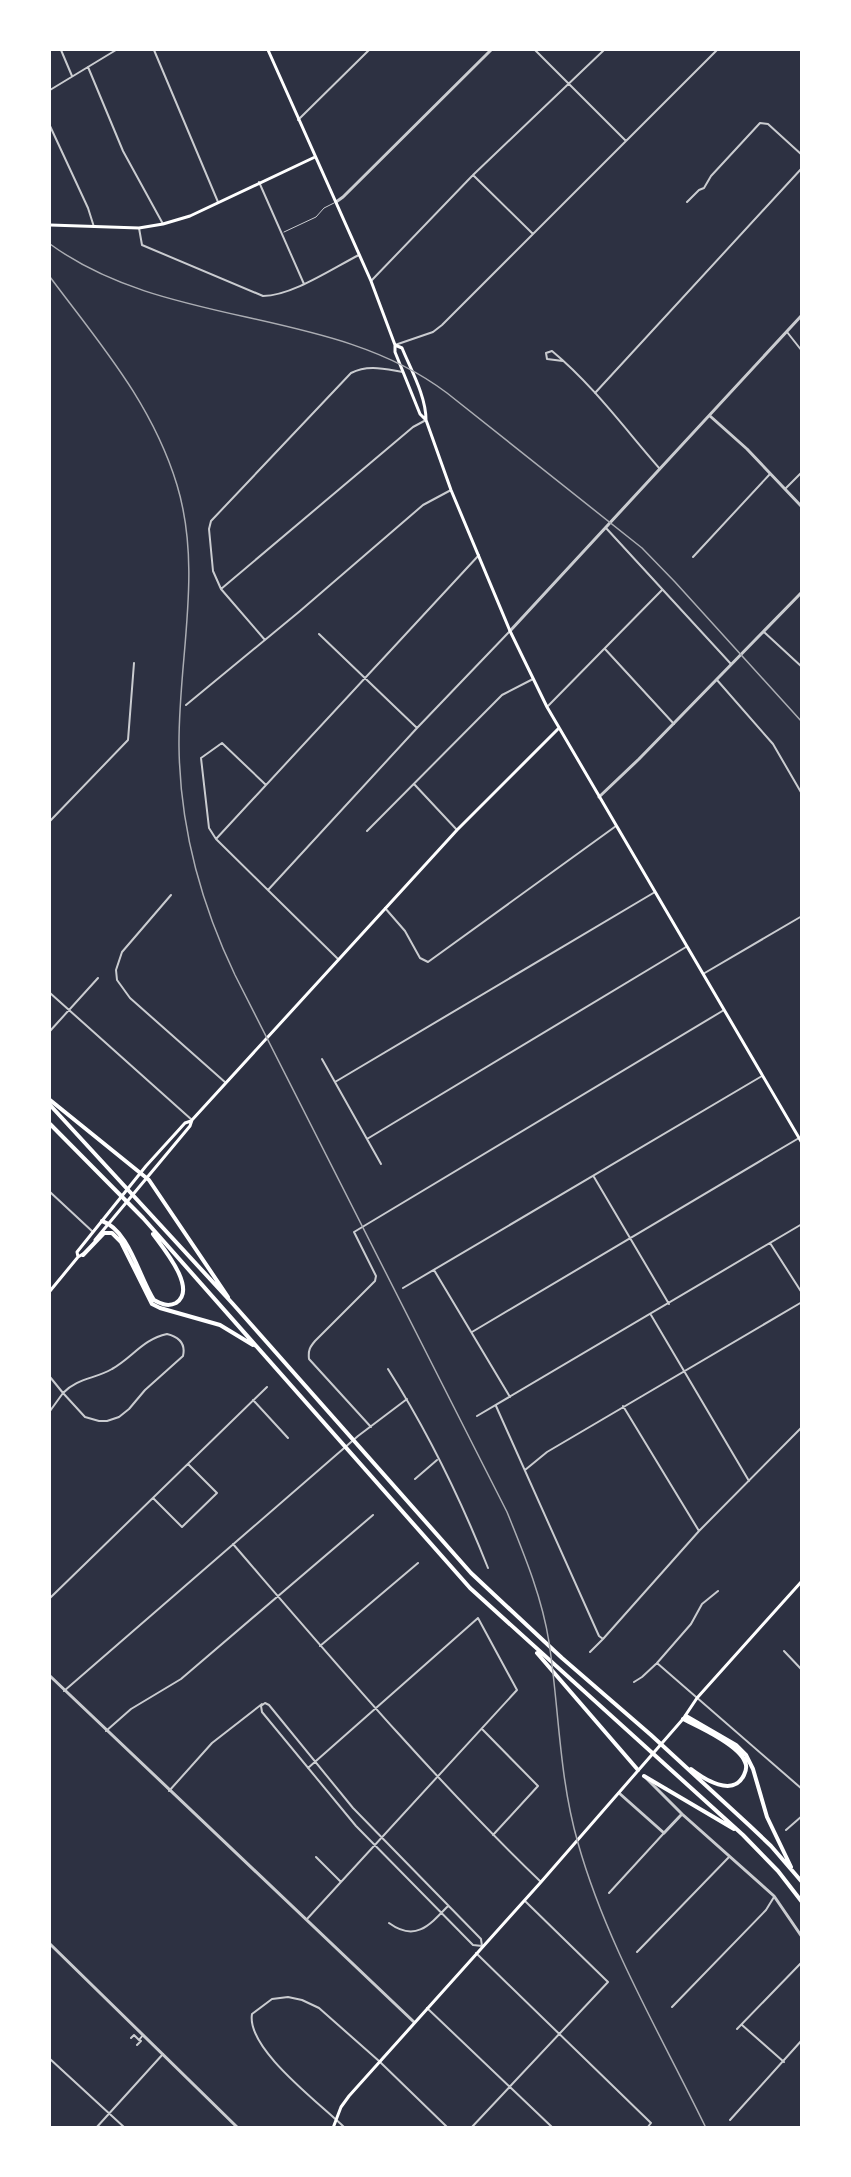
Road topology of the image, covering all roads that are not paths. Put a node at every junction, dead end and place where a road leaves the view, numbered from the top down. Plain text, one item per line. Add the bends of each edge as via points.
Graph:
1 (61, 50) edge
2 (116, 50) edge
3 (154, 50) edge
4 (268, 50) edge
5 (369, 50) edge
6 (490, 50) edge
7 (535, 50) edge
8 (604, 50) edge
9 (717, 50) edge
10 (88, 67) junction
11 (72, 76) junction
12 (569, 84) junction
13 (50, 90) edge
14 (298, 120) junction
15 (50, 126) edge
16 (626, 141) junction
17 (801, 155) edge
18 (315, 157) junction
19 (801, 168) edge
20 (473, 175) junction
21 (259, 182) junction
22 (218, 202) junction
23 (687, 202) dead end
24 (335, 203) junction
25 (163, 224) junction
26 (50, 225) edge
27 (94, 227) junction
28 (139, 228) junction
29 (282, 233) junction
30 (533, 234) junction
31 (359, 255) junction
32 (371, 281) junction
33 (304, 284) junction
34 (801, 315) edge
35 (787, 331) junction
36 (395, 345) junction
37 (801, 351) edge
38 (563, 361) junction
39 (403, 372) junction
40 (595, 393) junction
41 (710, 416) junction
42 (426, 420) junction
43 (660, 470) junction
44 (801, 472) edge
45 (770, 474) junction
46 (785, 489) junction
47 (451, 490) junction
48 (801, 507) edge
49 (606, 528) junction
50 (478, 555) junction
51 (693, 557) dead end
52 (221, 589) junction
53 (662, 590) junction
54 (801, 592) edge
55 (510, 631) junction
56 (763, 631) junction
57 (319, 634) dead end
58 (266, 640) junction
59 (605, 648) junction
60 (134, 663) dead end
61 (731, 664) junction
62 (801, 666) edge
63 (367, 678) junction
64 (533, 679) junction
65 (717, 680) junction
66 (186, 705) dead end
67 (547, 707) junction
68 (674, 724) junction
69 (417, 728) junction
70 (559, 728) junction
71 (413, 783) junction
72 (266, 785) junction
73 (801, 794) edge
74 (598, 797) junction
75 (50, 821) edge
76 (616, 826) junction
77 (457, 830) junction
78 (367, 831) dead end
79 (216, 839) junction
80 (268, 891) junction
81 (655, 892) junction
82 (171, 895) dead end
83 (385, 908) junction
84 (801, 916) edge
85 (687, 947) junction
86 (338, 959) junction
87 (703, 974) junction
88 (98, 978) dead end
89 (50, 993) edge
90 (724, 1010) junction
91 (68, 1011) junction
92 (50, 1031) edge
93 (322, 1059) dead end
94 (762, 1076) junction
95 (335, 1082) junction
96 (226, 1083) junction
97 (50, 1100) edge
98 (50, 1105) edge
99 (192, 1120) junction
100 (50, 1124) edge
101 (367, 1139) junction
102 (800, 1141) edge
103 (381, 1164) dead end
104 (140, 1174) junction
105 (594, 1176) junction
106 (145, 1178) junction
107 (50, 1192) edge
108 (143, 1218) junction
109 (102, 1221) junction
110 (801, 1224) edge
111 (107, 1225) junction
112 (93, 1232) junction
113 (112, 1233) junction
114 (630, 1239) junction
115 (770, 1243) junction
116 (83, 1255) junction
117 (78, 1257) junction
118 (434, 1270) junction
119 (403, 1288) dead end
120 (50, 1290) edge
121 (801, 1293) edge
122 (801, 1302) edge
123 (232, 1304) junction
124 (669, 1304) junction
125 (650, 1315) junction
126 (472, 1332) junction
127 (258, 1349) junction
128 (388, 1369) dead end
129 (684, 1371) junction
130 (50, 1377) edge
131 (267, 1387) dead end
132 (63, 1393) junction
133 (510, 1396) junction
134 (407, 1399) junction
135 (253, 1400) junction
136 (496, 1406) junction
137 (623, 1406) junction
138 (50, 1411) edge
139 (477, 1416) dead end
140 (371, 1427) junction
141 (801, 1427) edge
142 (288, 1438) dead end
143 (438, 1459) junction
144 (188, 1464) junction
145 (525, 1470) junction
146 (415, 1479) dead end
147 (749, 1481) junction
148 (153, 1498) junction
149 (373, 1515) dead end
150 (699, 1531) junction
151 (233, 1544) junction
152 (418, 1563) dead end
153 (488, 1568) dead end
154 (801, 1582) edge
155 (718, 1590) dead end
156 (278, 1596) junction
157 (50, 1598) edge
158 (603, 1639) junction
159 (320, 1646) junction
160 (590, 1652) dead end
161 (784, 1652) dead end
162 (538, 1653) junction
163 (657, 1663) junction
164 (801, 1670) edge
165 (50, 1676) edge
166 (634, 1682) dead end
167 (64, 1691) junction
168 (697, 1698) junction
169 (262, 1704) junction
170 (375, 1709) junction
171 (685, 1717) junction
172 (482, 1729) junction
173 (106, 1731) junction
174 (315, 1762) junction
175 (680, 1762) junction
176 (308, 1768) junction
177 (638, 1770) junction
178 (644, 1776) junction
179 (437, 1778) junction
180 (801, 1789) edge
181 (169, 1791) junction
182 (619, 1793) junction
183 (682, 1814) junction
184 (801, 1816) edge
185 (786, 1830) dead end
186 (664, 1833) junction
187 (493, 1835) junction
188 (743, 1835) junction
189 (381, 1838) junction
190 (375, 1844) junction
191 (729, 1856) junction
192 (316, 1857) dead end
193 (794, 1872) junction
194 (341, 1882) junction
195 (541, 1882) junction
196 (801, 1882) edge
197 (609, 1893) dead end
198 (774, 1896) junction
199 (524, 1901) junction
200 (801, 1902) edge
201 (448, 1906) junction
202 (442, 1913) junction
203 (307, 1919) junction
204 (389, 1923) dead end
205 (801, 1937) edge
206 (50, 1944) edge
207 (482, 1946) junction
208 (637, 1952) dead end
209 (476, 1953) junction
210 (801, 1962) edge
211 (672, 2007) dead end
212 (427, 2008) junction
213 (414, 2022) junction
214 (742, 2025) junction
215 (737, 2029) dead end
216 (559, 2034) junction
217 (143, 2035) junction
218 (131, 2038) dead end
219 (138, 2039) junction
220 (801, 2040) edge
221 (134, 2041) dead end
222 (137, 2045) dead end
223 (163, 2054) junction
224 (50, 2059) edge
225 (380, 2061) junction
226 (784, 2062) junction
227 (509, 2087) junction
228 (109, 2113) junction
229 (336, 2119) junction
230 (730, 2120) dead end
231 (96, 2127) edge
232 (125, 2127) edge
233 (238, 2127) edge
234 (333, 2127) edge
235 (345, 2127) edge
236 (448, 2127) edge
237 (471, 2127) edge
238 (553, 2127) edge
239 (647, 2127) edge

1 - 11 street
2 - 10 street
3 - 22 street
4 - 14 main road
5 - 14 street
6 - 24 street
7 - 12 street
8 - 12 street
9 - 16 street
10 - 11 street
10 - 25 street via 123,151
11 - 13 street
12 - 16 street
12 - 20 street
14 - 18 main road
15 - 27 street
16 - 30 street
17 - 23 street via 768,124 760,123
18 - 21 main road
18 - 24 main road
19 - 40 street
20 - 30 street
20 - 32 street
21 - 22 main road
21 - 29 street
22 - 25 main road
24 - 29 lane
24 - 31 main road
25 - 28 main road
26 - 27 main road
27 - 28 main road
28 - 33 street via 142,245 257,294 271,296
29 - 33 street
30 - 36 street via 442,325
31 - 32 main road
31 - 33 street
32 - 36 main road
34 - 35 street
35 - 37 street
35 - 41 street
36 - 39 main road
36 - 42 main road via 402,348 426,410
38 - 38 street via 552,351 546,353 547,359
38 - 40 street
39 - 42 main road
39 - 52 street via 376,367 351,373 216,514 209,529 213,571
40 - 43 street
41 - 43 street
41 - 45 street
42 - 47 main road
42 - 52 street via 412,427
43 - 49 street
44 - 46 street
45 - 46 street
45 - 51 street
46 - 48 street
47 - 50 main road
47 - 58 street via 423,505
49 - 53 street
49 - 55 street
50 - 55 main road
50 - 63 street
52 - 58 street
53 - 59 street
53 - 61 street
54 - 56 street
55 - 64 main road
55 - 69 street
56 - 61 street
56 - 62 street
57 - 63 street
58 - 66 street
59 - 67 street
59 - 68 street
60 - 75 street via 128,740
61 - 65 street
63 - 69 street
63 - 72 street
64 - 67 main road
64 - 71 street via 502,695
65 - 68 street
65 - 73 street via 773,744
67 - 70 main road
68 - 74 street
69 - 80 street
70 - 74 main road
70 - 77 main road
71 - 77 street
71 - 78 street
72 - 79 street
72 - 79 street via 222,743 201,758 209,828
74 - 76 main road
76 - 81 main road
76 - 83 street via 428,962 420,958 405,931
77 - 83 main road
79 - 80 street
80 - 86 street
81 - 85 main road
81 - 95 street
82 - 96 street via 122,952 117,980 130,998
83 - 86 main road
84 - 87 street
85 - 87 main road
85 - 101 street
86 - 96 main road
87 - 90 main road
88 - 91 street
89 - 91 street
90 - 94 main road
90 - 140 street via 354,1232 375,1281 308,1352 309,1359
91 - 92 street
91 - 99 street
93 - 95 street
94 - 102 main road
94 - 105 street
95 - 101 street
96 - 99 main road
97 - 104 highway
98 - 123 highway
99 - 104 main road
99 - 106 main road
100 - 108 highway
101 - 103 street
102 - 114 street
104 - 106 highway
104 - 109 main road
105 - 114 street
105 - 118 street
106 - 111 main road
106 - 123 highway
107 - 112 street
108 - 111 highway via 182,1279 183,1293 174,1304 154,1300 124,1240
108 - 127 highway
109 - 111 highway
109 - 112 main road
110 - 115 street
111 - 113 highway
111 - 116 main road
112 - 117 main road via 77,1252
113 - 116 highway via 104,1233
113 - 127 highway via 121,1242 152,1304 220,1325
114 - 124 street
114 - 126 street
115 - 121 street
115 - 124 street
116 - 117 main road
117 - 120 main road
118 - 119 street
118 - 126 street
122 - 129 street
123 - 175 highway via 471,1573
124 - 125 street
125 - 129 street
125 - 133 street
126 - 133 street
127 - 162 highway via 442,1558
128 - 134 street
129 - 137 street
129 - 147 street
130 - 132 street
131 - 135 street
132 - 132 street via 91,1419 107,1421 118,1417 176,1365 183,1356 183,1344 174,1336 158,1336 114,1368 79,1380
132 - 138 street
133 - 136 street
134 - 140 street
134 - 143 street
135 - 142 street
135 - 144 street
136 - 139 street
136 - 145 street
137 - 145 street via 547,1452
137 - 150 street
140 - 151 street
141 - 147 street
143 - 146 street
143 - 153 street
144 - 148 street
144 - 148 street via 217,1493 210,1500 182,1527
145 - 158 street
147 - 150 street
148 - 157 street
149 - 156 street
150 - 158 street
151 - 156 street
151 - 167 street
152 - 159 street
154 - 168 main road
155 - 163 street via 702,1604 691,1624
156 - 159 street
156 - 173 street via 181,1679 131,1709
158 - 160 street
159 - 170 street
161 - 164 street
162 - 177 highway
162 - 188 highway
163 - 166 street
163 - 168 street
165 - 167 street
167 - 173 street
168 - 171 main road
168 - 180 street
169 - 174 street via 269,1705
169 - 176 street via 262,1712
169 - 181 street via 212,1743
170 - 172 street via 478,1618 517,1690
170 - 174 street
170 - 179 street
171 - 175 highway via 735,1749 746,1768 742,1779 725,1786 707,1781
171 - 177 main road
171 - 193 highway via 736,1745 746,1755 767,1817
172 - 179 street
172 - 187 street via 538,1786
173 - 181 street
174 - 176 street
174 - 189 street
175 - 193 highway
176 - 190 street
177 - 178 main road
177 - 182 main road
178 - 183 street
178 - 188 highway
179 - 187 street
179 - 189 street
181 - 203 street
182 - 186 street
182 - 195 main road
183 - 186 street
183 - 191 street
184 - 185 street
186 - 197 street
187 - 195 street
188 - 200 highway
189 - 190 street
189 - 201 street
190 - 194 street
190 - 202 street
191 - 198 street
191 - 208 street
192 - 194 street
193 - 196 highway
194 - 203 street
195 - 199 main road
198 - 205 street
198 - 211 street via 766,1910
199 - 207 main road
199 - 216 street via 608,1982
201 - 202 street
201 - 207 street via 481,1939
202 - 204 street via 417,1931 400,1930
202 - 207 street via 473,1945
203 - 213 street
206 - 217 street
207 - 209 main road
209 - 212 main road
209 - 216 street
210 - 214 street
212 - 213 main road
212 - 227 street
213 - 225 main road
214 - 215 street
214 - 226 street
216 - 227 street
216 - 239 street via 651,2123
217 - 219 street
217 - 223 street
218 - 219 street via 134,2035
219 - 221 street
219 - 222 street via 141,2041
220 - 226 street
223 - 228 street
223 - 233 street
224 - 228 street
225 - 229 main road via 349,2096
225 - 229 street via 319,2008 302,2000 272,1999 252,2014 258,2039 273,2062
225 - 236 street
226 - 230 street
227 - 237 street
227 - 238 street
228 - 231 street
228 - 232 street
229 - 234 main road
229 - 235 street

